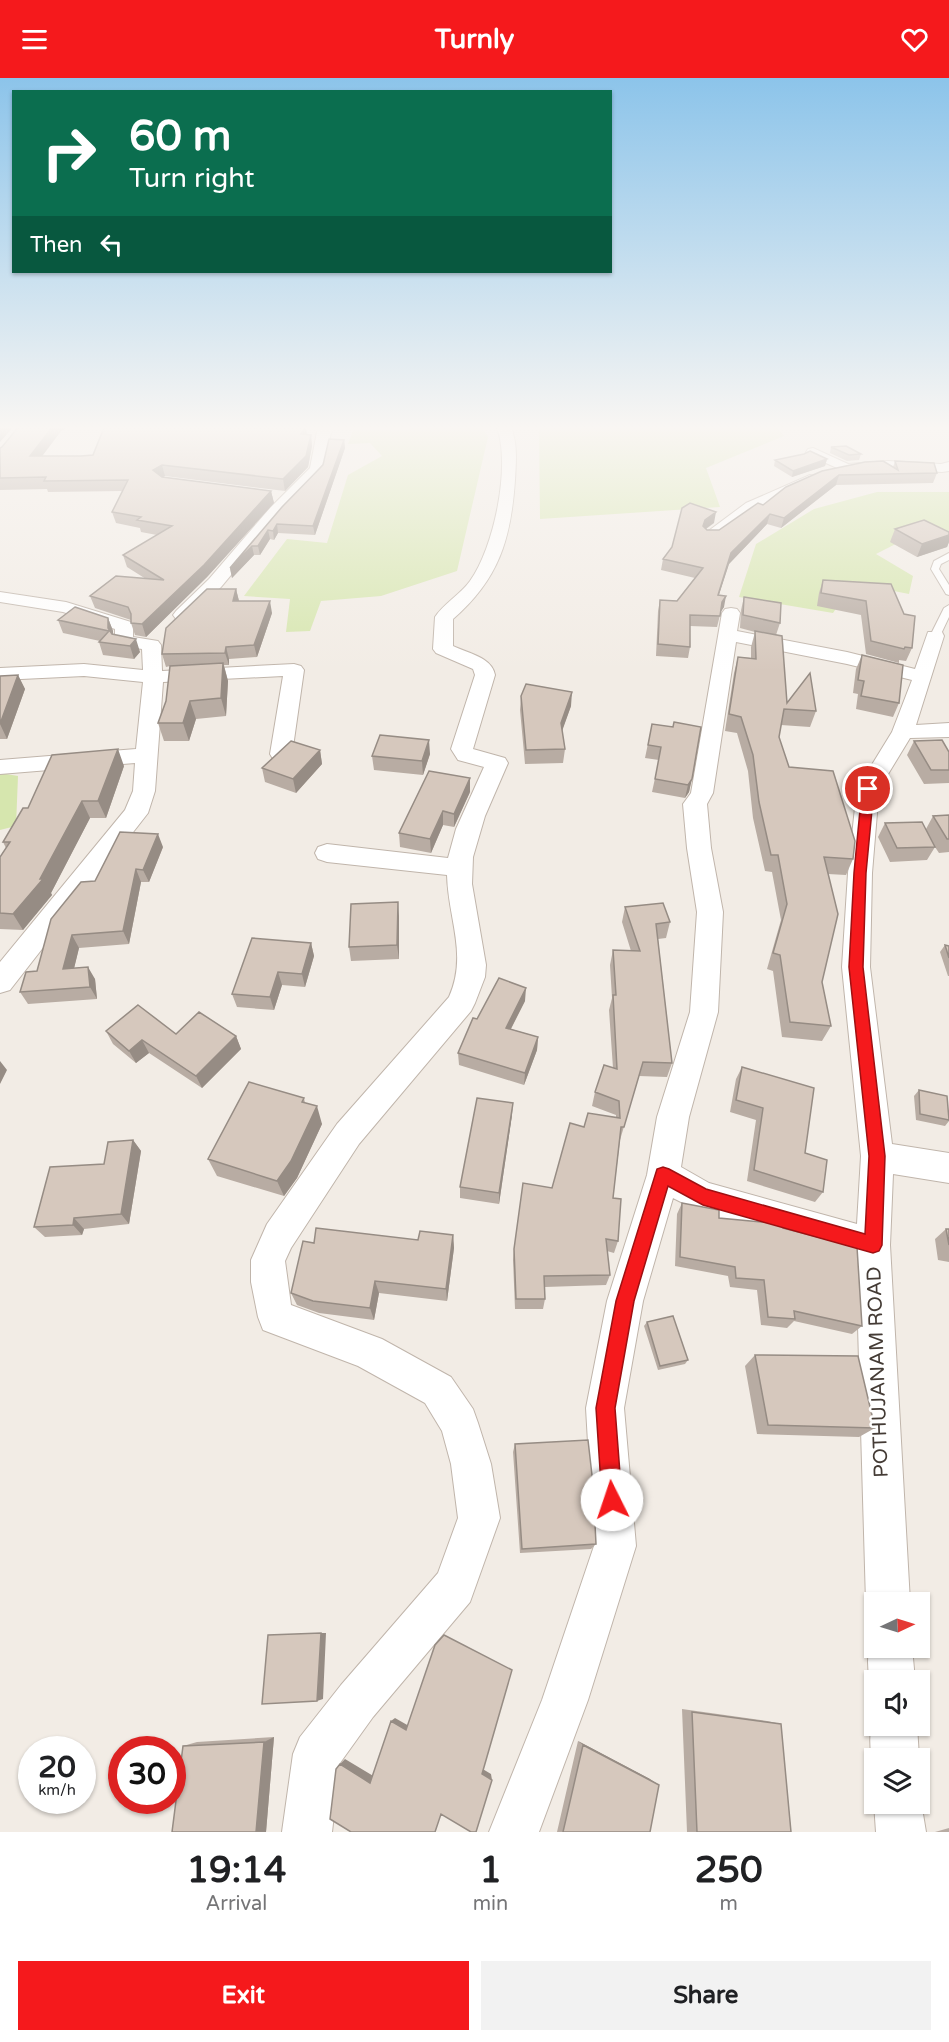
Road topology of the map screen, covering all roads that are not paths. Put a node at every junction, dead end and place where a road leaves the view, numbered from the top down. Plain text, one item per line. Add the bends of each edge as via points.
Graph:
1 (281, 507) edge
2 (505, 507) edge
3 (752, 507) edge
4 (711, 534) edge
5 (949, 556) edge
6 (949, 592) edge
7 (0, 597) edge
8 (949, 608) edge
9 (934, 636) joint
10 (159, 637) junction
11 (0, 674) edge
12 (153, 677) junction
13 (923, 677) junction
14 (949, 730) edge
15 (903, 732) junction
16 (281, 754) edge
17 (146, 755) junction
18 (0, 767) edge
19 (327, 853) dead end
20 (459, 868) junction
21 (0, 982) edge
22 (877, 1156) junction
23 (949, 1168) edge
24 (663, 1175) junction
25 (873, 1245) junction
26 (888, 1592) edge
27 (899, 1814) edge
28 (307, 1832) edge
29 (514, 1832) edge
30 (901, 1832) edge

1 - 10 street via 215,583
2 - 20 street via 500,542 480,583 465,602 444,618 443,649 484,669 462,749 466,756 498,762 464,842
3 - 4 street
5 - 6 lane via 937,563 935,569
7 - 10 street via 66,607 124,626 124,641
8 - 9 lane
9 - 13 street, POTHUJANAM ROAD
10 - 12 street
11 - 12 street via 84,670
12 - 16 street via 294,670
12 - 17 street
13 - 15 street, POTHUJANAM ROAD
13 - 24 street via 729,624 702,793 695,804 710,912 704,1012 673,1117
14 - 15 street
15 - 22 street, POTHUJANAM ROAD via 868,789 860,873 856,967
17 - 18 street
17 - 21 street via 144,791 136,813
19 - 20 street
20 - 28 street via 471,976 461,1003 348,1134 279,1236 268,1260 276,1317 369,1352 438,1389 459,1423 471,1464 479,1518 455,1587 357,1701 317,1755
22 - 23 street
22 - 25 street, POTHUJANAM ROAD
24 - 25 street via 703,1197
24 - 29 street via 625,1301 605,1408 615,1546 565,1700
25 - 26 street, POTHUJANAM ROAD
27 - 30 street

